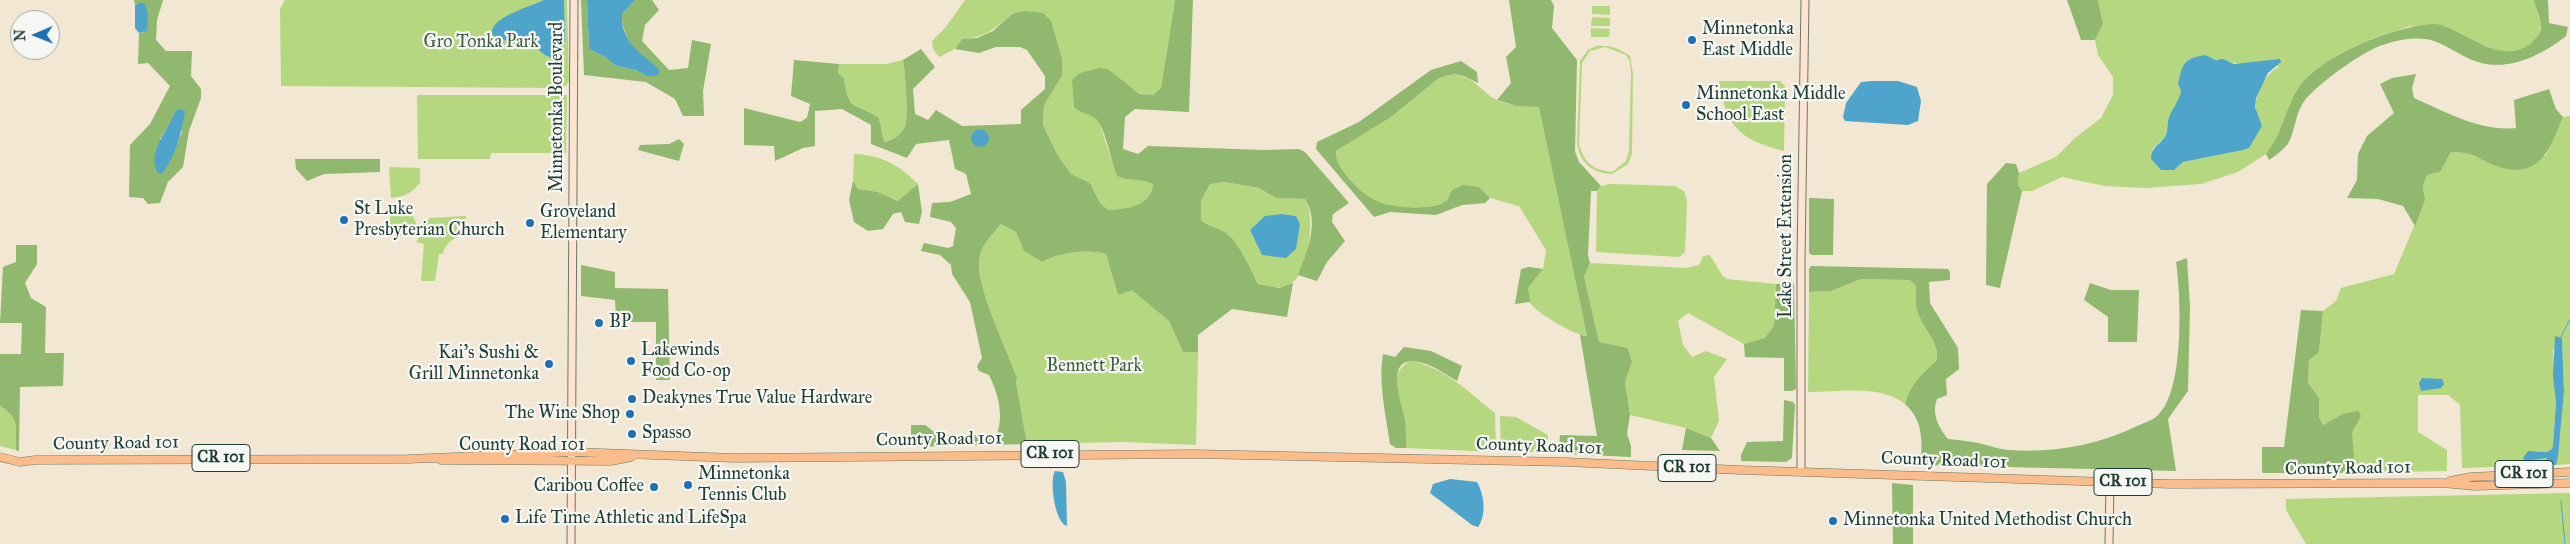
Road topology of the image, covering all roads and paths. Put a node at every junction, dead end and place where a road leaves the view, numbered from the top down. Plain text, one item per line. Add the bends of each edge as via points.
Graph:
1 (574, 0) edge
2 (1805, 0) edge
3 (0, 453) edge
4 (573, 456) junction
5 (0, 457) edge
6 (35, 460) junction
7 (1801, 472) junction
8 (2570, 472) edge
9 (2110, 481) junction
10 (2443, 482) junction
11 (2570, 483) edge
12 (571, 544) edge
13 (2109, 544) edge

1 - 4 street, Minnetonka Boulevard
2 - 7 street, Lake Street Extension
3 - 6 main road, County Road 101 / CR 101
4 - 6 main road, County Road 101 / CR 101 via 501,462 408,458
4 - 7 main road, County Road 101 / CR 101 via 615,460 635,456 1195,454 1565,462
4 - 12 street, Minnetonka Boulevard
5 - 6 main road, County Road 101 / CR 101 via 20,462
7 - 9 main road, County Road 101 / CR 101
8 - 10 main road, County Road 101 / CR 101 via 2471,477
9 - 10 main road, County Road 101 / CR 101 via 2297,485
9 - 13 street
10 - 11 main road, County Road 101 / CR 101 via 2474,486

